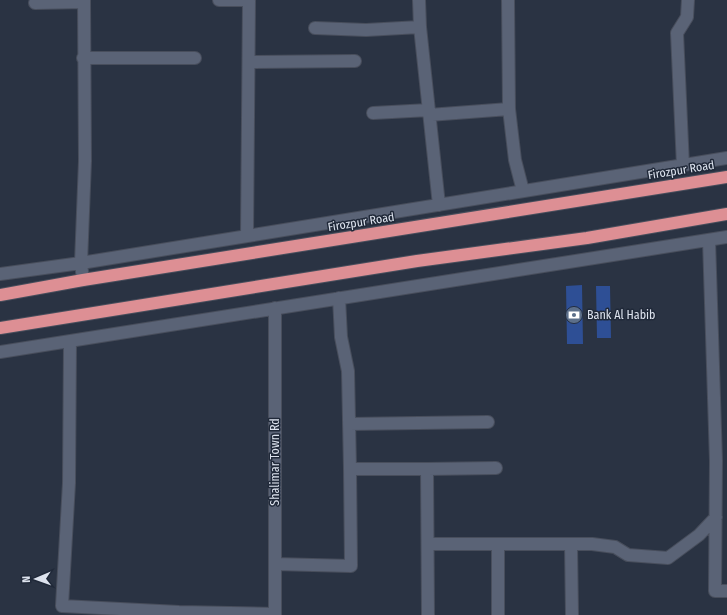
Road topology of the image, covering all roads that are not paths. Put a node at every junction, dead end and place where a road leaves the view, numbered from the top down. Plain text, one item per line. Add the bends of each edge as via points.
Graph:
1 (219, 0) edge
2 (248, 0) edge
3 (419, 0) edge
4 (508, 0) edge
5 (688, 0) edge
6 (84, 1) edge
7 (35, 3) dead end
8 (315, 28) dead end
9 (420, 28) junction
10 (84, 58) junction
11 (195, 58) dead end
12 (355, 61) dead end
13 (248, 62) junction
14 (509, 109) junction
15 (373, 113) dead end
16 (429, 113) junction
17 (727, 158) edge
18 (683, 166) junction
19 (727, 177) edge
20 (522, 191) junction
21 (439, 205) junction
22 (727, 214) edge
23 (247, 236) junction
24 (727, 237) edge
25 (709, 240) junction
26 (81, 263) junction
27 (0, 274) edge
28 (83, 280) junction
29 (0, 295) edge
30 (339, 298) junction
31 (276, 308) junction
32 (0, 328) edge
33 (70, 342) junction
34 (0, 352) edge
35 (488, 422) dead end
36 (349, 424) junction
37 (496, 468) dead end
38 (350, 469) junction
39 (427, 469) junction
40 (716, 517) junction
41 (428, 544) junction
42 (498, 544) junction
43 (571, 544) junction
44 (275, 564) junction
45 (727, 591) edge
46 (62, 610) edge
47 (275, 615) edge
48 (428, 615) edge
49 (498, 615) edge
50 (572, 615) edge

1 - 2 street
2 - 13 street
3 - 9 street
4 - 14 street
5 - 18 street via 687,17 677,33
6 - 7 street
6 - 10 street
8 - 9 street
9 - 16 street
10 - 11 street
10 - 26 street via 85,161
12 - 13 street
13 - 23 street
14 - 16 street
14 - 20 street via 515,160
15 - 16 street
16 - 21 street
17 - 18 street
18 - 20 street
19 - 28 highway, Firozpur Road
20 - 21 street
21 - 23 street
22 - 32 highway via 587,238 409,263
23 - 26 street
24 - 25 street
25 - 30 street
25 - 40 street
26 - 27 street
26 - 28 street
28 - 29 highway, Firozpur Road
30 - 31 street
30 - 36 street via 341,337 348,371
31 - 33 street
31 - 44 street, Shalimar Town Rd
33 - 34 street
33 - 46 street via 69,483
35 - 36 street
36 - 38 street
37 - 39 street
38 - 39 street
38 - 44 street via 351,566
39 - 41 street
40 - 43 street via 700,535 668,558 628,555 615,547
40 - 45 street via 716,591
41 - 42 street
41 - 48 street
42 - 43 street
42 - 49 street
43 - 50 street
44 - 47 street, Shalimar Town Rd
46 - 47 street

